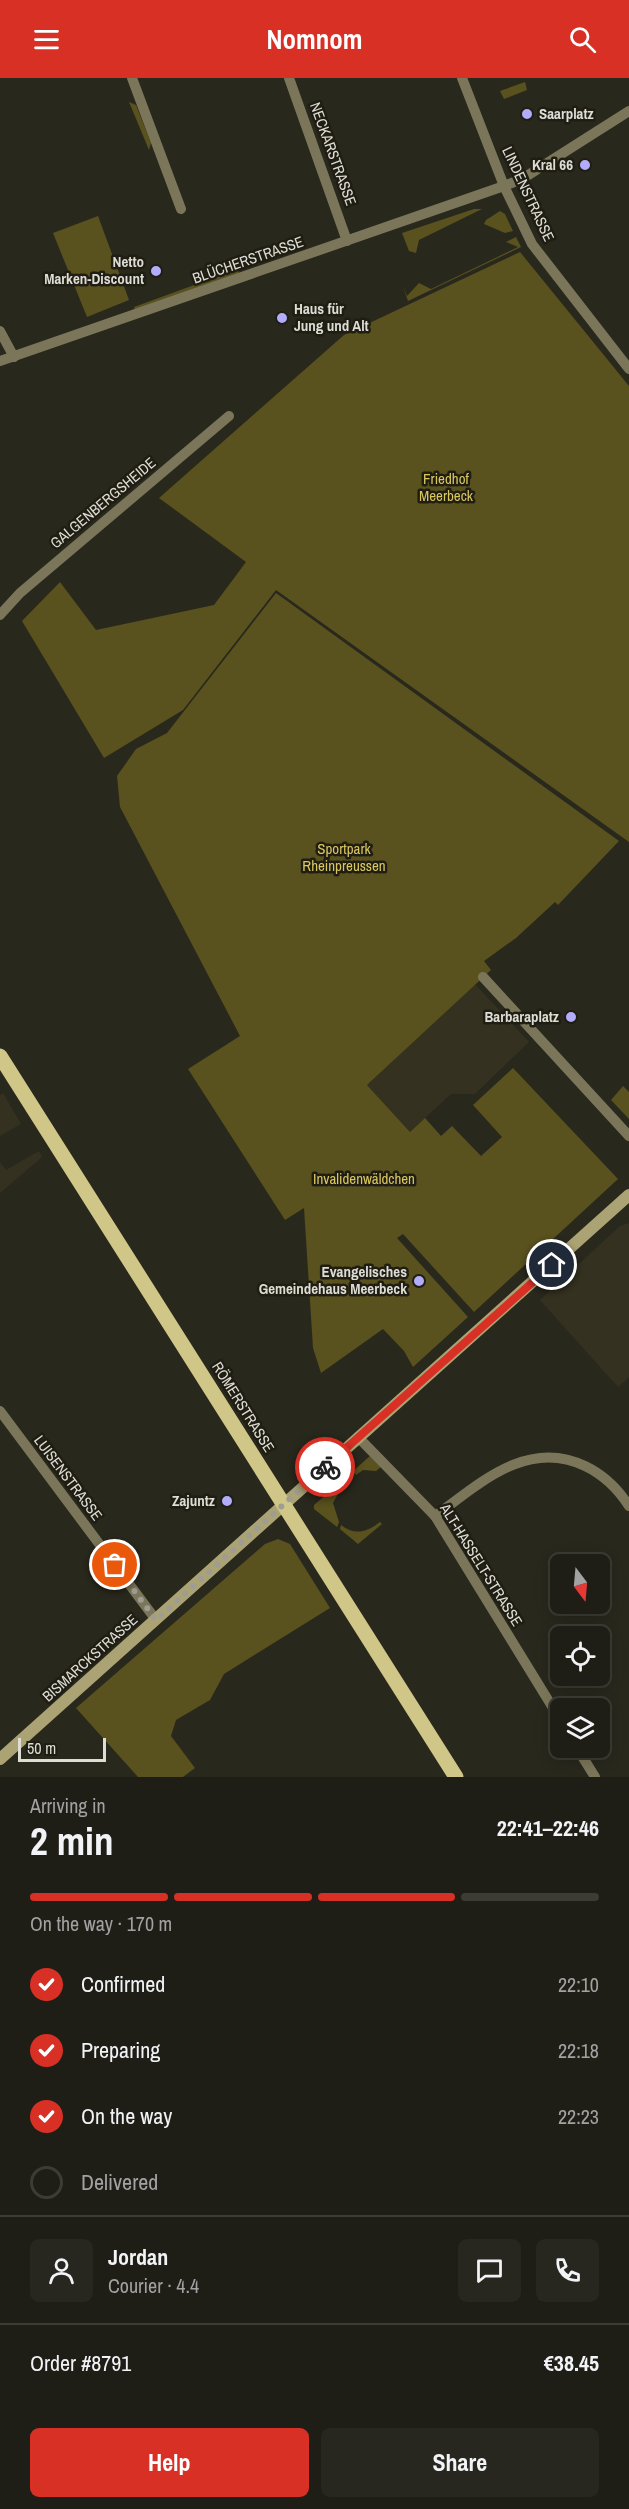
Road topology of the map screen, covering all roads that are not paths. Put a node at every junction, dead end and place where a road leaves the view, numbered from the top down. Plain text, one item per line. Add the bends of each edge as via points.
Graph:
1 (132, 78) edge
2 (290, 78) edge
3 (462, 78) edge
4 (629, 111) edge
5 (504, 186) junction
6 (181, 209) dead end
7 (347, 241) junction
8 (0, 331) edge
9 (14, 357) junction
10 (0, 361) edge
11 (629, 369) edge
12 (229, 416) dead end
13 (0, 615) edge
14 (483, 976) dead end
15 (0, 1056) edge
16 (629, 1136) edge
17 (627, 1202) edge
18 (0, 1412) edge
19 (358, 1437) junction
20 (283, 1506) junction
21 (629, 1506) edge
22 (435, 1516) junction
23 (156, 1620) junction
24 (550, 1704) edge
25 (583, 1758) edge
26 (0, 1759) edge
27 (456, 1777) edge
28 (595, 1777) edge

1 - 6 street
2 - 7 street, NECKARSTRASSE
3 - 5 street, LINDENSTRASSE
4 - 5 street, BLÜCHERSTRASSE via 522,179
5 - 7 street, BLÜCHERSTRASSE
5 - 11 street, LINDENSTRASSE via 532,244
7 - 9 street, BLÜCHERSTRASSE
8 - 9 street
9 - 10 street, BLÜCHERSTRASSE
12 - 13 street, GALGENBERGSHEIDE via 20,593
14 - 16 street
15 - 20 main road, RÖMERSTRASSE
17 - 19 main road, BISMARCKSTRASSE
18 - 23 street, LUISENSTRASSE
19 - 20 main road, BISMARCKSTRASSE
19 - 22 street, ALT-HASSELT-STRASSE
20 - 23 main road, BISMARCKSTRASSE
20 - 27 main road, RÖMERSTRASSE
21 - 22 street via 612,1485 590,1469 563,1458 537,1457 503,1468
22 - 24 street, ALT-HASSELT-STRASSE
23 - 26 main road, BISMARCKSTRASSE
25 - 28 street

